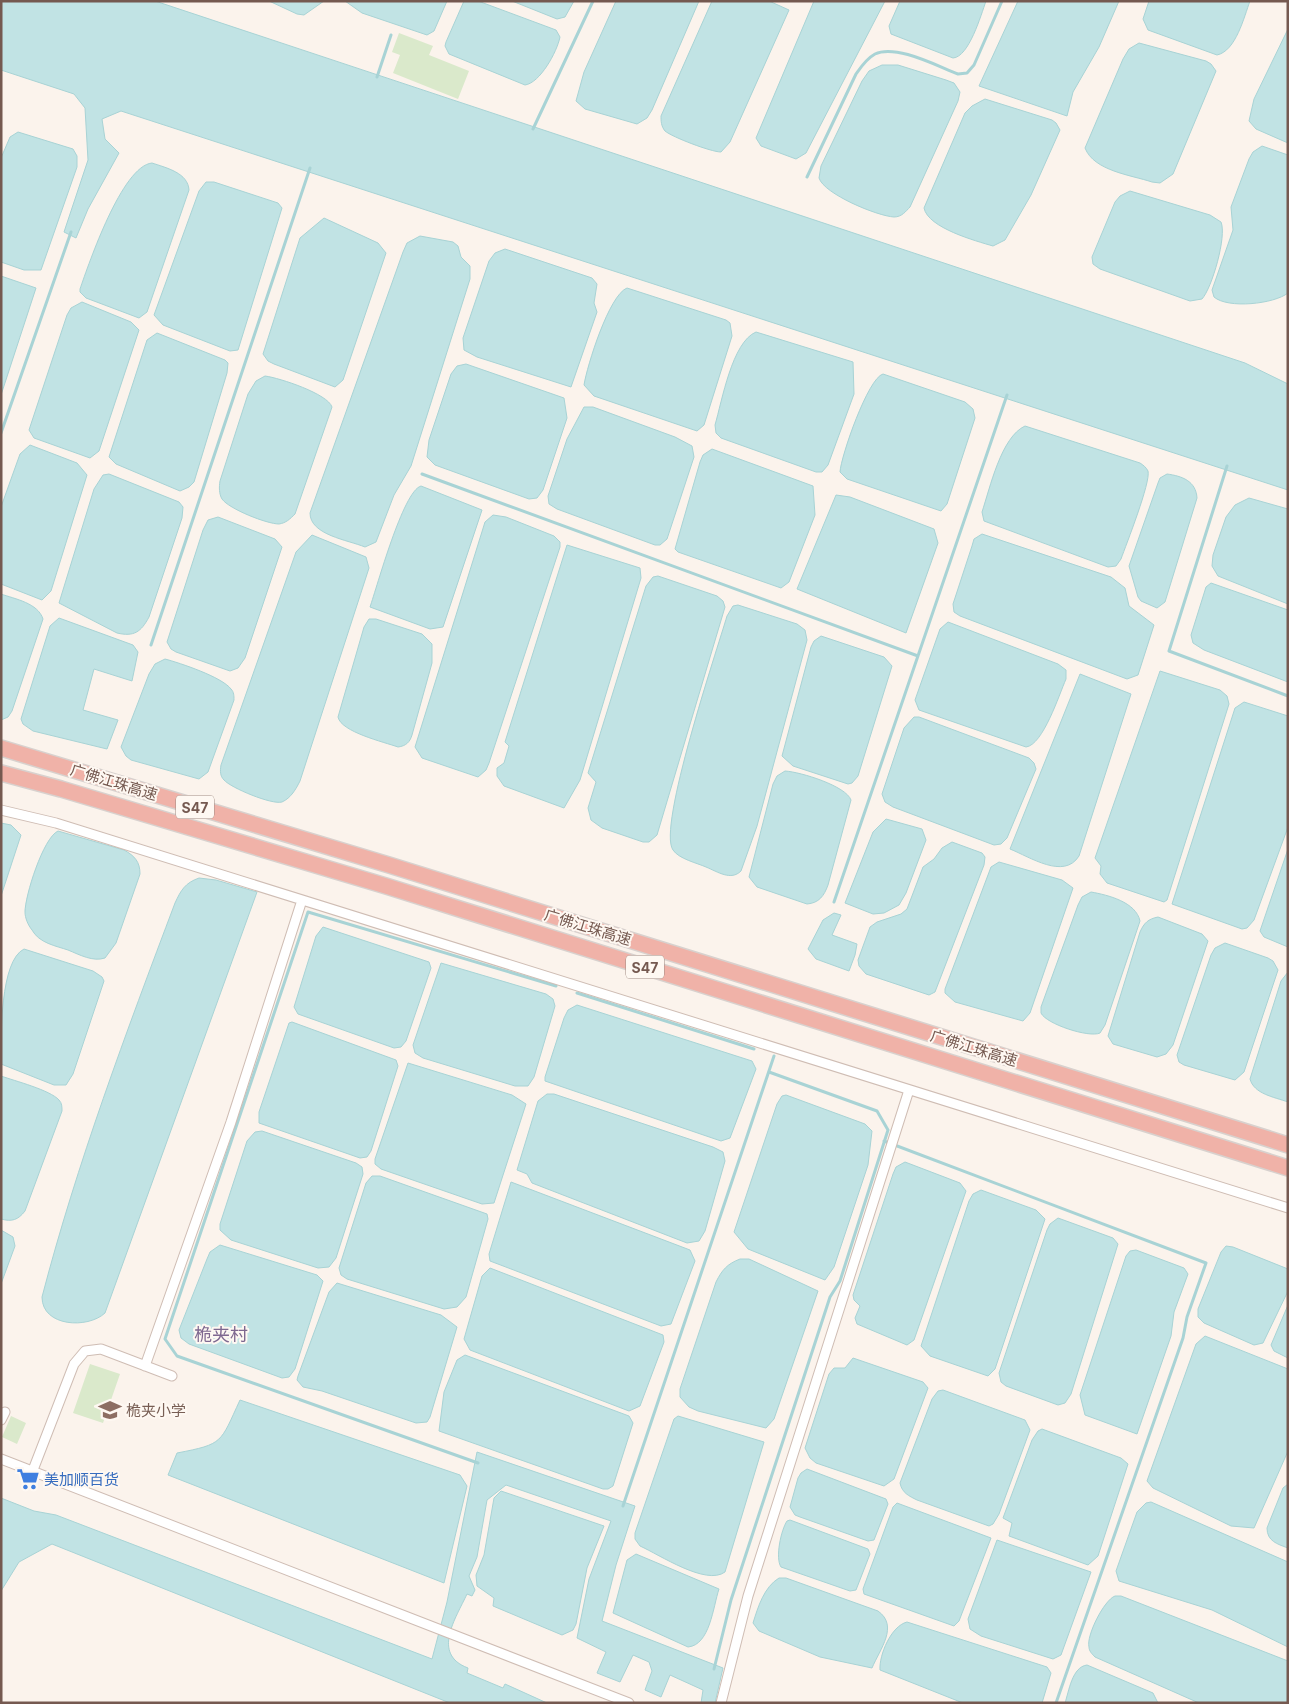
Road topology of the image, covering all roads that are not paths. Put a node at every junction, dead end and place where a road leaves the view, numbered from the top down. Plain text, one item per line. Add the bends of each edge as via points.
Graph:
1 (1, 748) edge
2 (1, 773) edge
3 (1, 810) edge
4 (302, 900) junction
5 (909, 1090) junction
6 (1288, 1145) edge
7 (1288, 1168) edge
8 (1288, 1208) edge
9 (146, 1366) junction
10 (172, 1376) dead end
11 (1, 1459) edge
12 (33, 1470) junction
13 (629, 1703) edge
14 (721, 1703) edge

1 - 6 highway, 广佛江珠高速 / S47 via 389,865
2 - 7 highway, 广佛江珠高速 / S47 via 61,788 386,886
3 - 4 street via 56,823
4 - 5 street
4 - 9 street via 231,1122
5 - 8 street
5 - 14 street via 748,1596
9 - 10 street
9 - 12 street via 101,1349 85,1351 79,1357
11 - 12 street
12 - 13 street

